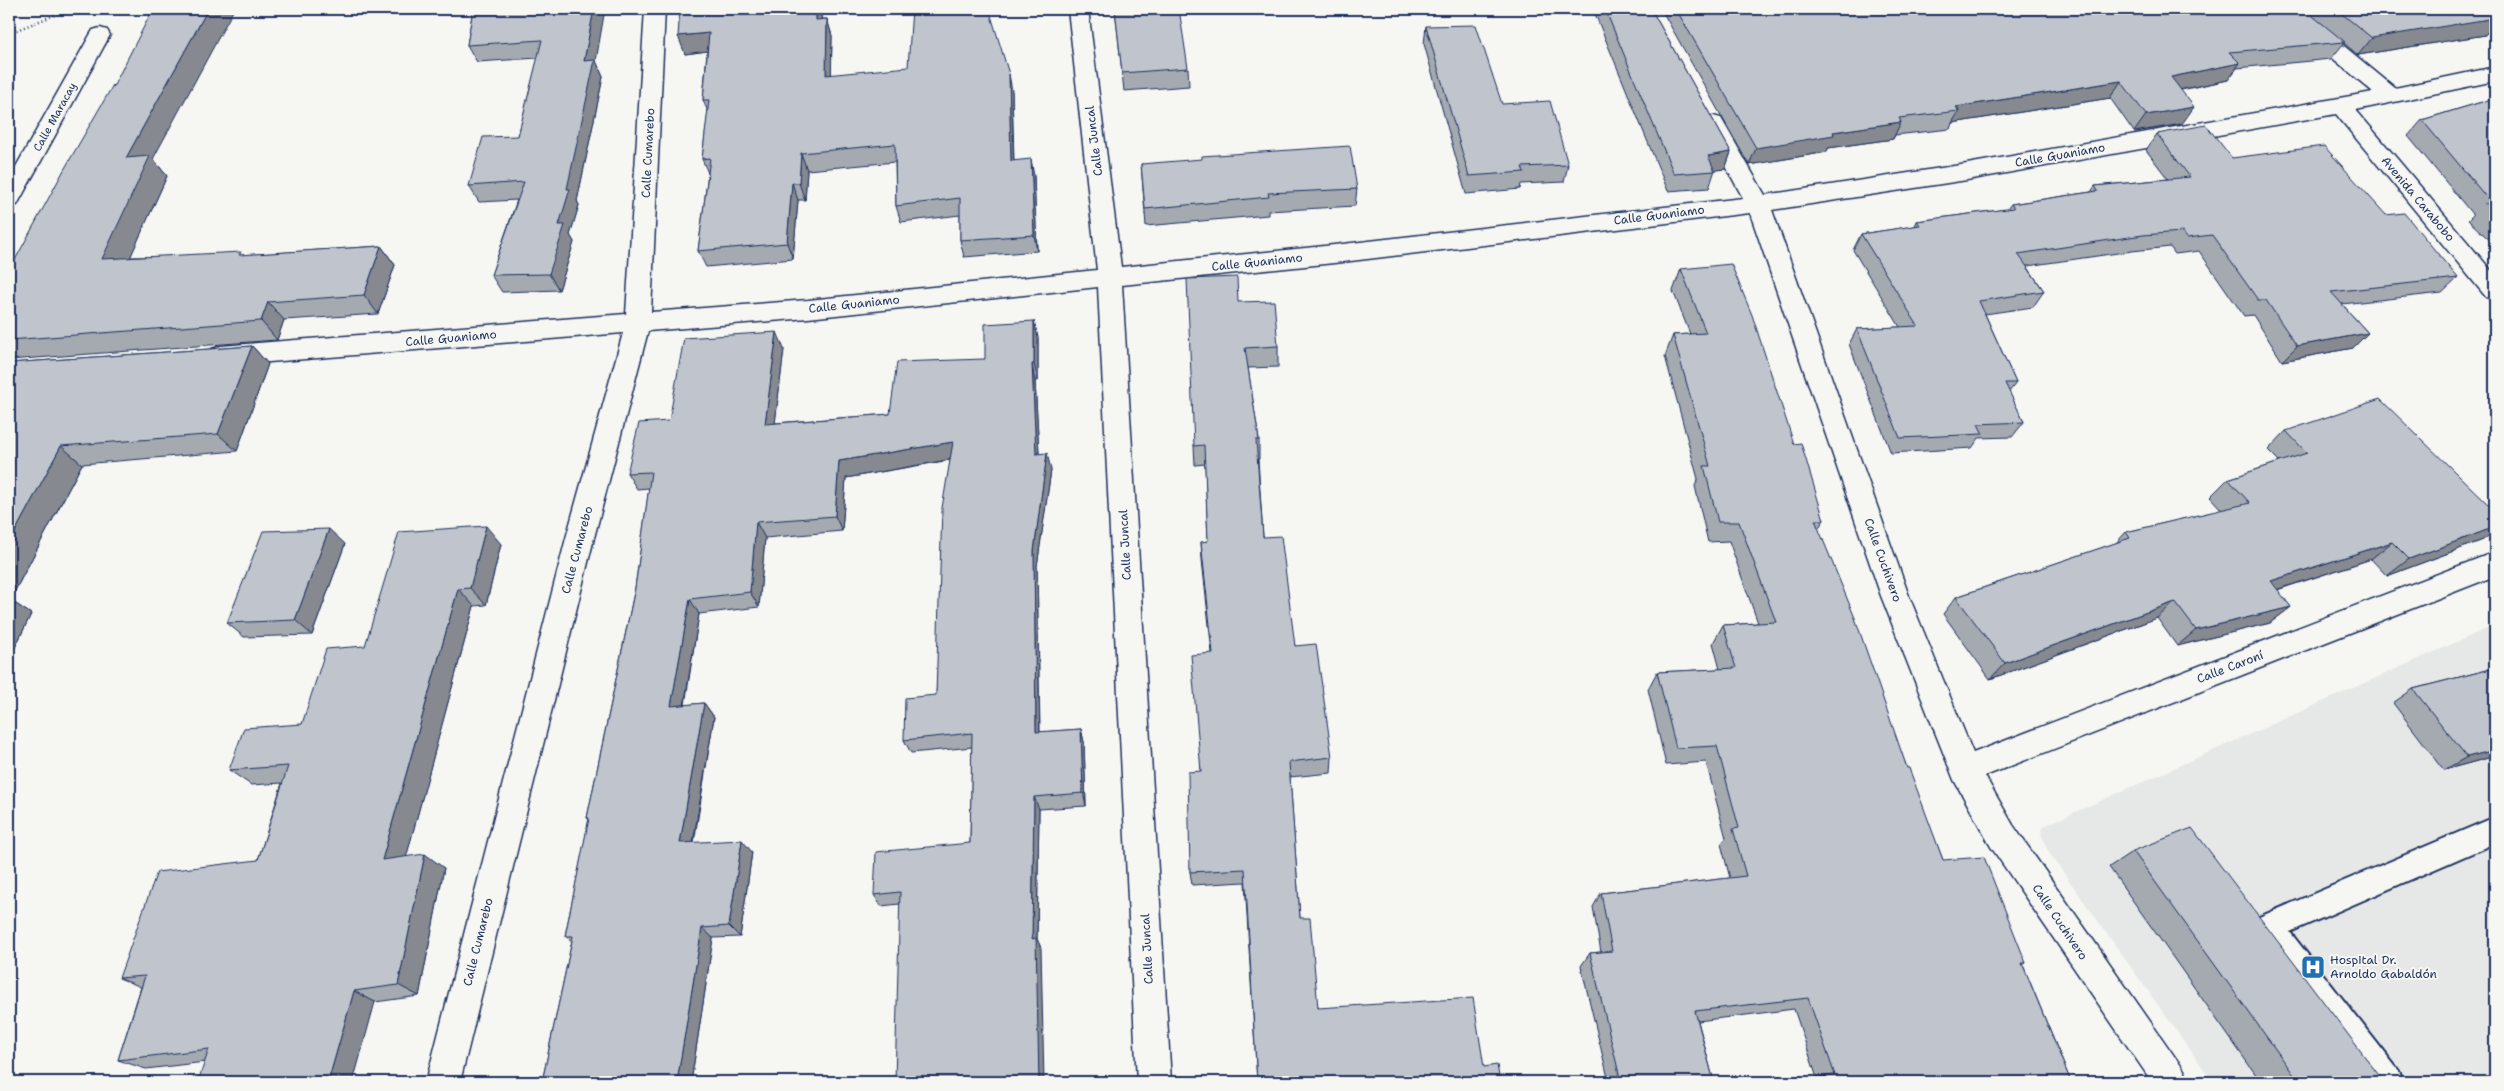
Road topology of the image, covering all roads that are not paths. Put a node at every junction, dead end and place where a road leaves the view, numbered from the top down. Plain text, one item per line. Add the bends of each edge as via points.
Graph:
1 (655, 9) edge
2 (1078, 9) edge
3 (2287, 9) edge
4 (100, 35) dead end
5 (2495, 74) edge
6 (2392, 97) junction
7 (1701, 102) edge
8 (2341, 106) junction
9 (9, 198) edge
10 (1758, 204) junction
11 (1110, 277) junction
12 (2495, 292) edge
13 (638, 322) junction
14 (200, 358) edge
15 (2495, 564) edge
16 (1965, 770) junction
17 (2495, 830) edge
18 (443, 1082) edge
19 (1154, 1082) edge
20 (2172, 1082) edge
21 (2388, 1082) edge

1 - 13 street, Calle Cumarebo
2 - 11 street, Calle Juncal
3 - 6 street
4 - 9 street, Calle Maracay
5 - 6 street, Calle Guaniamo
6 - 8 street, Calle Guaniamo
7 - 10 street, Calle Cuchivero
8 - 10 street, Calle Guaniamo via 1977,170
8 - 12 street, Avenida Carabobo
10 - 11 street, Calle Guaniamo
10 - 16 street, Calle Cuchivero via 1896,596
11 - 13 street, Calle Guaniamo via 808,309
11 - 19 street, Calle Juncal
13 - 14 street, Calle Guaniamo
13 - 18 street, Calle Cumarebo
15 - 16 street, Calle Caroní
16 - 20 street, Calle Cuchivero via 2007,844
17 - 21 lane via 2269,927

